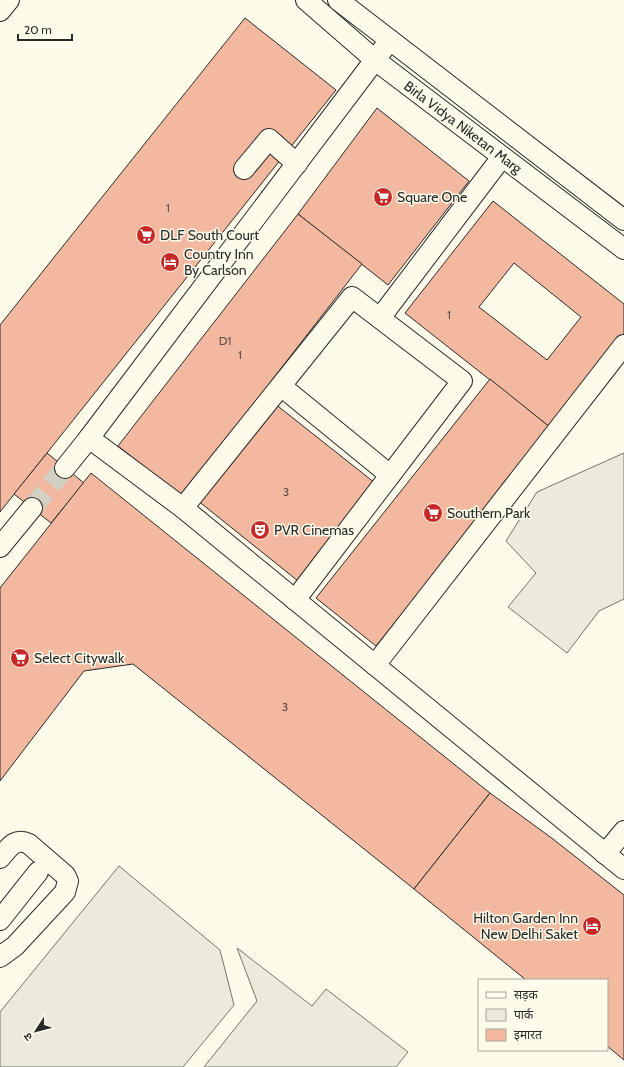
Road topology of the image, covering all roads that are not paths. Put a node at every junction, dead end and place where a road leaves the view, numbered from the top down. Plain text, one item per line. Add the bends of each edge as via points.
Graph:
1 (9, 0) edge
2 (306, 0) edge
3 (338, 0) edge
4 (0, 11) edge
5 (390, 40) junction
6 (375, 60) junction
7 (502, 157) junction
8 (297, 164) junction
9 (244, 169) dead end
10 (624, 220) edge
11 (624, 249) edge
12 (380, 318) junction
13 (624, 345) edge
14 (281, 386) junction
15 (89, 438) junction
16 (65, 468) tunnel mouth
17 (390, 475) junction
18 (32, 508) tunnel mouth
19 (183, 508) junction
20 (0, 547) edge
21 (294, 600) junction
22 (375, 664) junction
23 (624, 830) edge
24 (606, 854) junction
25 (0, 858) edge
26 (624, 869) edge
27 (38, 872) dead end
28 (0, 920) edge
29 (0, 957) edge

1 - 4 street
2 - 6 street, Birla Vidya Niketan Marg
3 - 5 street
5 - 6 street
5 - 10 street
6 - 7 street, Birla Vidya Niketan Marg
6 - 8 street
7 - 11 street, Birla Vidya Niketan Marg
7 - 12 street
8 - 9 street via 269,139
8 - 15 street
12 - 14 street via 352,297
12 - 17 street via 462,381
13 - 22 street
14 - 17 street
14 - 19 street
15 - 16 street
15 - 19 street
17 - 21 street
18 - 20 street
19 - 21 street
21 - 22 street
22 - 24 street
23 - 24 street
24 - 26 street
25 - 29 street via 14,843 23,841 65,875 68,881 65,892 16,946
27 - 28 street

